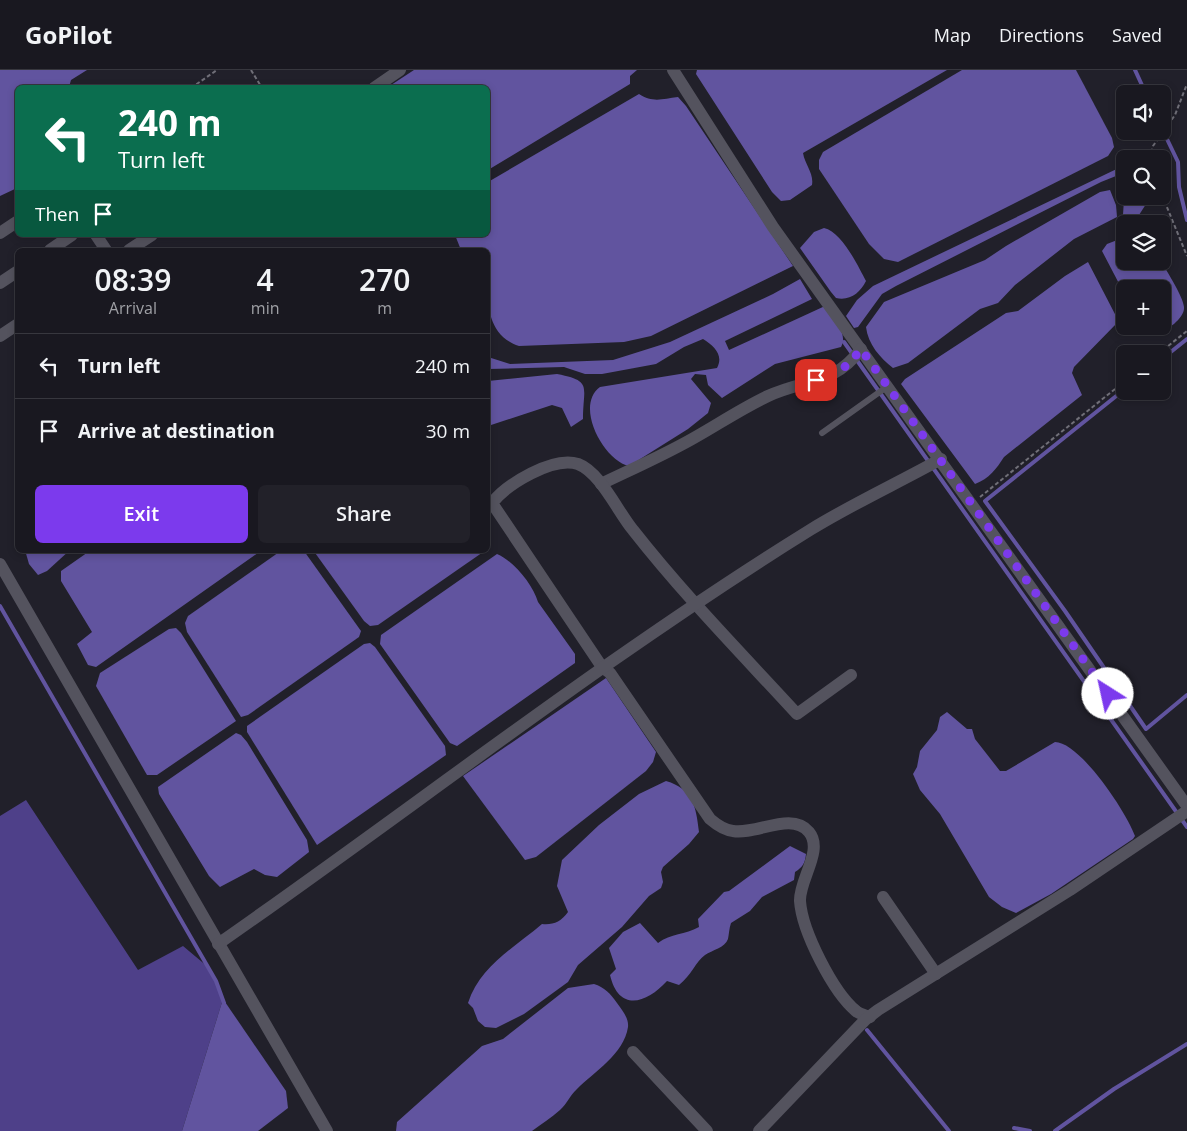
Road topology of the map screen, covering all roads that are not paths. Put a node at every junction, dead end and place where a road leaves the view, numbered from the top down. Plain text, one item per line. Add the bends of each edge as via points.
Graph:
1 (400, 70) edge
2 (673, 70) edge
3 (378, 85) edge
4 (15, 223) edge
5 (0, 233) edge
6 (69, 237) edge
7 (97, 237) edge
8 (149, 237) edge
9 (53, 248) edge
10 (105, 248) edge
11 (132, 248) edge
12 (15, 273) edge
13 (0, 283) edge
14 (15, 326) edge
15 (0, 336) edge
16 (861, 349) junction
17 (888, 386) junction
18 (822, 433) dead end
19 (941, 459) junction
20 (601, 484) junction
21 (0, 564) edge
22 (695, 606) junction
23 (602, 667) junction
24 (851, 675) dead end
25 (1187, 806) edge
26 (1187, 811) edge
27 (882, 897) dead end
28 (218, 944) junction
29 (936, 974) junction
30 (870, 1017) junction
31 (633, 1052) dead end
32 (327, 1131) edge
33 (707, 1131) edge
34 (759, 1131) edge

1 - 3 street
2 - 16 street via 773,226
4 - 5 street
6 - 9 street
7 - 10 street
8 - 11 street
12 - 13 street
14 - 15 street
16 - 17 street
16 - 20 street via 851,363 830,377 767,397 681,445
17 - 18 lane
17 - 19 street
19 - 22 street via 811,530
19 - 25 street
20 - 22 street via 632,530
20 - 23 street via 586,469 566,462 545,466 500,493 492,503
21 - 28 street
22 - 23 street
22 - 24 street via 797,714
23 - 28 street
23 - 30 street via 610,673 718,826 744,832 791,823 803,825 811,834 814,845 812,860 801,886 800,902 806,924 826,972 857,1012
26 - 29 street via 1070,890
27 - 29 street
28 - 32 street
29 - 30 street
30 - 34 street
31 - 33 street

